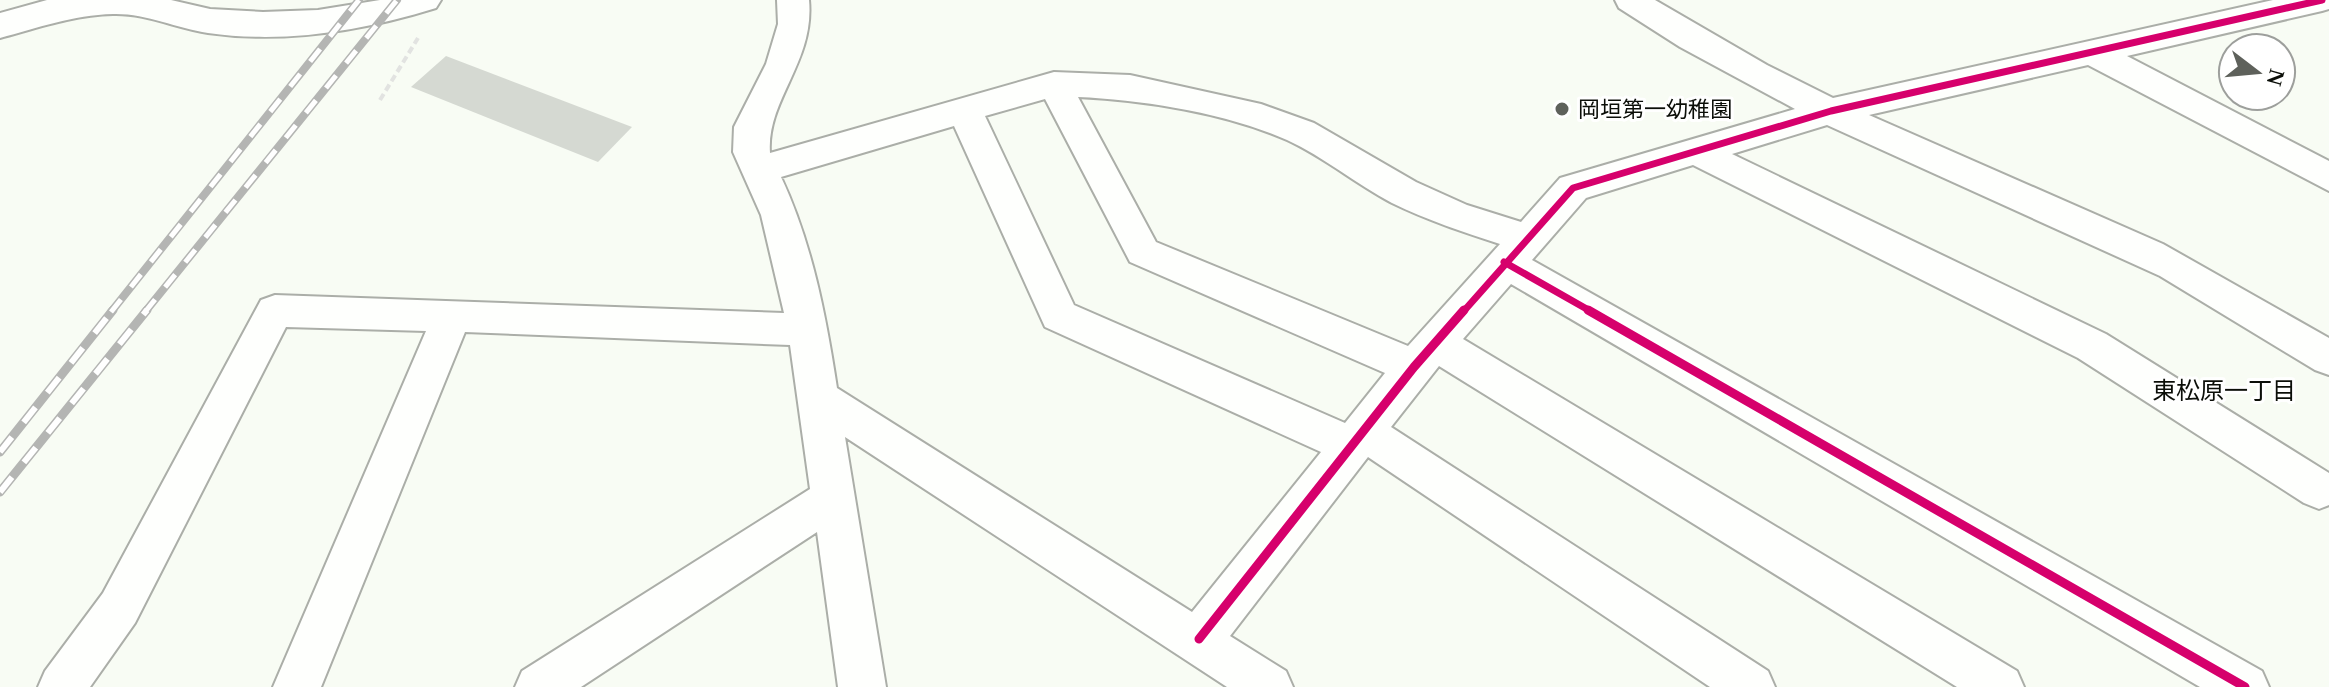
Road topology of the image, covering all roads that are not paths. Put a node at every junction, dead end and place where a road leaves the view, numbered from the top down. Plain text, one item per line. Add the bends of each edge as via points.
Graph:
1 (793, 0) edge
2 (1631, 0) edge
3 (2322, 0) edge
4 (119, 1) edge
5 (422, 18) edge
6 (0, 26) edge
7 (2094, 53) junction
8 (1054, 84) junction
9 (965, 110) junction
10 (1831, 111) junction
11 (1699, 153) junction
12 (758, 170) junction
13 (2329, 177) edge
14 (1515, 250) junction
15 (452, 316) junction
16 (808, 330) junction
17 (1425, 355) junction
18 (2329, 358) edge
19 (821, 399) junction
20 (1358, 438) junction
21 (2326, 488) edge
22 (833, 498) junction
23 (1199, 639) junction
24 (62, 687) edge
25 (297, 687) edge
26 (539, 687) edge
27 (862, 687) edge
28 (1269, 687) edge
29 (1751, 687) edge
30 (2000, 687) edge
31 (2245, 687) edge

1 - 12 street via 795,24 783,64 752,127 751,152
2 - 10 street via 1683,35
3 - 7 street
4 - 5 street via 211,21 281,24 388,12
4 - 6 street via 35,14
7 - 10 street
7 - 13 street
8 - 9 street
8 - 14 street via 1130,87 1261,117 1301,132
8 - 17 street via 1143,252
9 - 12 street
9 - 20 street via 1059,316
10 - 11 street
10 - 18 street via 2154,256
11 - 14 street via 1573,188
11 - 21 street via 2092,346
12 - 16 street via 780,215
14 - 17 street
14 - 31 street
15 - 16 street
15 - 24 street via 275,311 119,608
15 - 25 street
16 - 19 street
17 - 20 street
17 - 30 street
19 - 22 street
19 - 23 street
20 - 23 street
20 - 29 street
22 - 26 street
22 - 27 street
23 - 28 street

